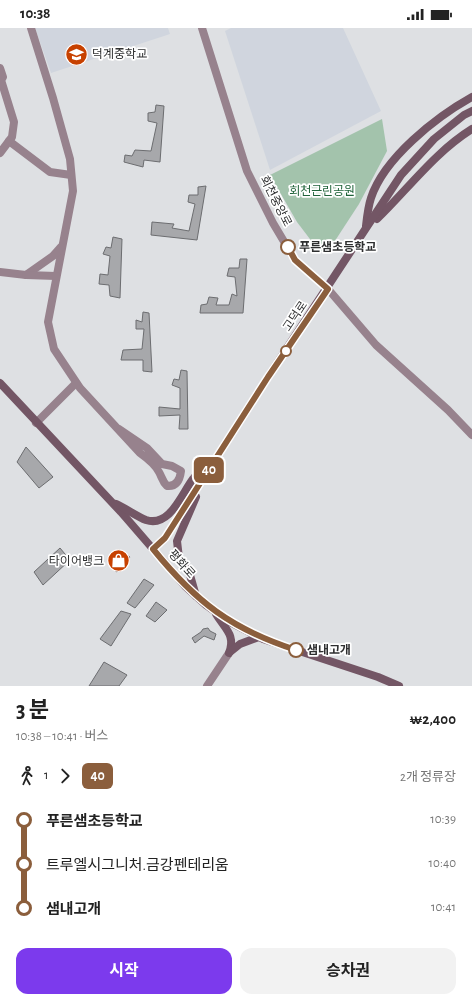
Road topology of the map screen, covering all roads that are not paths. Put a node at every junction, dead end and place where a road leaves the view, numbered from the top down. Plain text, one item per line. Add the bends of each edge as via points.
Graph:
1 (31, 28) edge
2 (202, 28) edge
3 (0, 68) edge
4 (1, 81) edge
5 (472, 97) edge
6 (472, 111) edge
7 (472, 129) edge
8 (9, 141) junction
9 (0, 153) edge
10 (71, 175) junction
11 (365, 230) junction
12 (62, 246) junction
13 (0, 272) edge
14 (26, 275) junction
15 (56, 276) junction
16 (328, 289) junction
17 (0, 383) edge
18 (76, 383) junction
19 (36, 423) junction
20 (119, 429) junction
21 (472, 435) edge
22 (222, 449) junction
23 (208, 472) junction
24 (111, 502) junction
25 (153, 549) junction
26 (196, 596) junction
27 (213, 610) junction
28 (260, 637) junction
29 (229, 653) junction
30 (207, 686) edge
31 (400, 686) edge

1 - 10 street via 70,159
2 - 16 street, 회천중앙로 via 247,171 295,260
3 - 4 street via 3,77
4 - 8 street via 14,122
5 - 11 main road via 435,121 409,143 391,164 371,198
6 - 11 main road, 고덕로 via 434,139 401,175
7 - 11 main road via 437,157
8 - 9 street
8 - 10 street via 50,172
10 - 12 street via 73,191
11 - 16 main road, 고덕로
12 - 14 street via 53,256
12 - 15 street
13 - 14 street
14 - 15 street
15 - 18 street via 48,322 54,350
16 - 21 street, 회천중앙로 via 376,345
16 - 22 main road, 고덕로
17 - 19 main road, 평화로
18 - 19 street
18 - 20 street
19 - 24 main road, 평화로
20 - 20 street via 158,471 162,482 167,486 176,484 181,471 162,464 147,448
22 - 23 main road, 고덕로
22 - 24 main road via 194,478 166,517 154,521 145,520
23 - 25 main road, 고덕로 via 163,541
23 - 26 main road via 177,540 179,558 190,574
24 - 25 main road, 평화로
25 - 26 main road, 평화로
26 - 27 main road, 평화로
27 - 28 main road, 평화로
27 - 29 main road via 231,635 233,644
28 - 29 main road via 240,644
28 - 31 main road, 평화로
29 - 30 street

